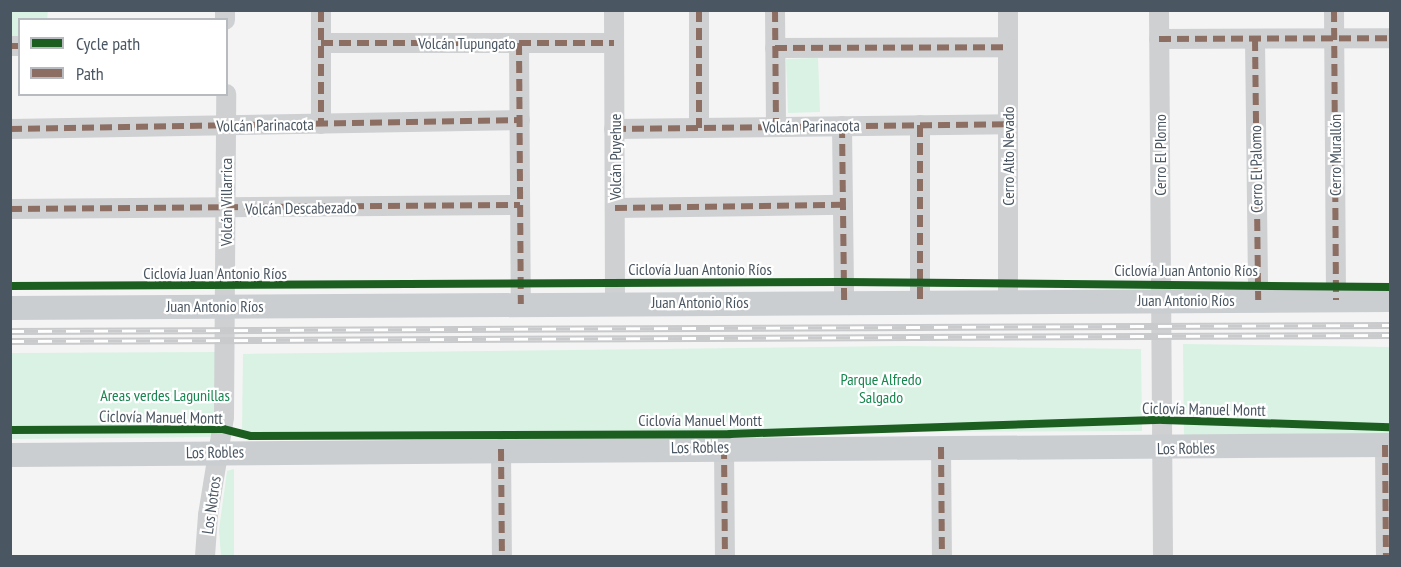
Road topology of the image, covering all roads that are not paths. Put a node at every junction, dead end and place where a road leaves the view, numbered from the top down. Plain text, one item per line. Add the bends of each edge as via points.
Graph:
1 (321, 10) edge
2 (614, 10) edge
3 (699, 10) edge
4 (774, 10) edge
5 (1008, 10) edge
6 (1159, 10) edge
7 (1334, 10) edge
8 (1335, 38) junction
9 (1390, 38) edge
10 (1159, 39) junction
11 (1255, 39) junction
12 (321, 43) junction
13 (519, 43) junction
14 (614, 43) junction
15 (1008, 46) junction
16 (775, 48) junction
17 (226, 96) edge
18 (520, 120) junction
19 (1008, 123) junction
20 (321, 124) junction
21 (920, 125) junction
22 (226, 126) junction
23 (842, 126) junction
24 (776, 127) junction
25 (699, 128) junction
26 (10, 129) edge
27 (614, 129) junction
28 (520, 205) junction
29 (843, 205) junction
30 (615, 208) junction
31 (10, 209) edge
32 (226, 209) junction
33 (1161, 300) junction
34 (1258, 300) junction
35 (1336, 300) junction
36 (1390, 300) edge
37 (844, 302) junction
38 (920, 302) junction
39 (1008, 302) junction
40 (615, 303) junction
41 (521, 304) junction
42 (226, 306) junction
43 (10, 308) edge
44 (225, 382) joint
45 (1388, 445) edge
46 (724, 447) junction
47 (941, 447) junction
48 (1163, 448) junction
49 (501, 450) junction
50 (219, 452) junction
51 (10, 455) edge
52 (205, 556) edge
53 (502, 556) edge
54 (725, 556) edge
55 (942, 556) edge
56 (1163, 556) edge
57 (1386, 556) edge

1 - 12 street
2 - 14 street, Volcán Puyehue
3 - 25 street
4 - 16 street
5 - 15 street, Cerro Alto Nevado
6 - 10 street, Cerro El Plomo
7 - 8 street, Cerro Murallón
8 - 9 street
8 - 11 street
8 - 35 street, Cerro Murallón
10 - 11 street
10 - 33 street, Cerro El Plomo
11 - 34 street, Cerro El Palomo
12 - 13 street, Volcán Tupungato
12 - 20 street
13 - 14 street, Volcán Tupungato
13 - 18 street
14 - 27 street, Volcán Puyehue
15 - 16 street
15 - 19 street, Cerro Alto Nevado
16 - 24 street
17 - 22 street, Volcán Villarrica
18 - 20 street, Volcán Parinacota
18 - 28 street
19 - 21 street, Volcán Parinacota
19 - 39 street, Cerro Alto Nevado
20 - 22 street, Volcán Parinacota
21 - 23 street, Volcán Parinacota
21 - 38 street
22 - 26 street, Volcán Parinacota
22 - 32 street, Volcán Villarrica
23 - 24 street, Volcán Parinacota
23 - 29 street
24 - 25 street, Volcán Parinacota
25 - 27 street, Volcán Parinacota
27 - 30 street, Volcán Puyehue
28 - 32 street, Volcán Descabezado
28 - 41 street
29 - 30 street
29 - 37 street
30 - 40 street, Volcán Puyehue
31 - 32 street, Volcán Descabezado
32 - 42 street, Volcán Villarrica
33 - 34 main road, Juan Antonio Ríos
33 - 39 main road, Juan Antonio Ríos
33 - 48 street, Cerro El Plomo
34 - 35 main road, Juan Antonio Ríos
35 - 36 main road, Juan Antonio Ríos
37 - 38 main road, Juan Antonio Ríos
37 - 40 main road, Juan Antonio Ríos
38 - 39 main road, Juan Antonio Ríos
40 - 41 main road, Juan Antonio Ríos
41 - 42 main road, Juan Antonio Ríos
42 - 43 main road, Juan Antonio Ríos
42 - 44 street, Volcán Villarrica
44 - 50 street, Los Notros
45 - 48 main road, Los Robles
45 - 57 street
46 - 47 main road, Los Robles
46 - 49 main road, Los Robles
46 - 54 street
47 - 48 main road, Los Robles
47 - 55 street
48 - 56 street, Cerro El Plomo
49 - 50 main road, Los Robles
49 - 53 street
50 - 51 main road, Los Robles
50 - 52 street, Los Notros via 207,515

